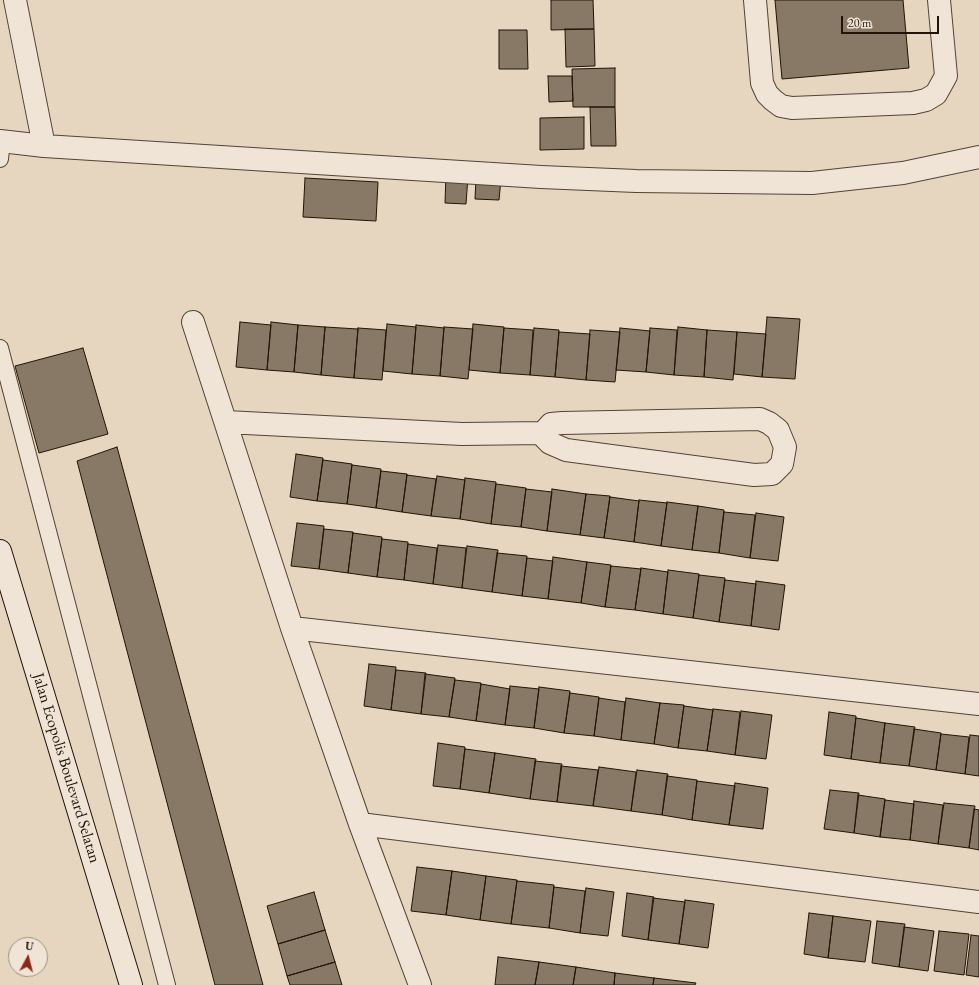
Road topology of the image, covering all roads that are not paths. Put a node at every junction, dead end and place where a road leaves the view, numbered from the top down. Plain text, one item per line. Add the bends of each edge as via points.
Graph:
1 (15, 0) edge
2 (755, 0) edge
3 (939, 0) edge
4 (44, 146) junction
5 (1, 147) edge
6 (979, 157) edge
7 (193, 322) dead end
8 (0, 348) edge
9 (226, 422) junction
10 (543, 433) junction
11 (0, 551) edge
12 (292, 628) junction
13 (979, 704) edge
14 (360, 824) junction
15 (979, 902) edge
16 (131, 985) edge
17 (167, 985) edge
18 (420, 985) edge

1 - 4 street
2 - 3 street via 762,83 773,100 781,106 792,108 913,104 936,94 946,76
4 - 5 street
4 - 6 street via 636,181 812,183 903,173
7 - 9 street
8 - 17 lane
9 - 10 street via 462,434
9 - 12 street
10 - 10 street via 551,424 562,423 760,419 778,430 785,447 782,464 772,474 754,475 566,450 550,443
11 - 16 street, Jalan Ecopolis Boulevard Selatan
12 - 13 street
12 - 14 street
14 - 15 street
14 - 18 street

